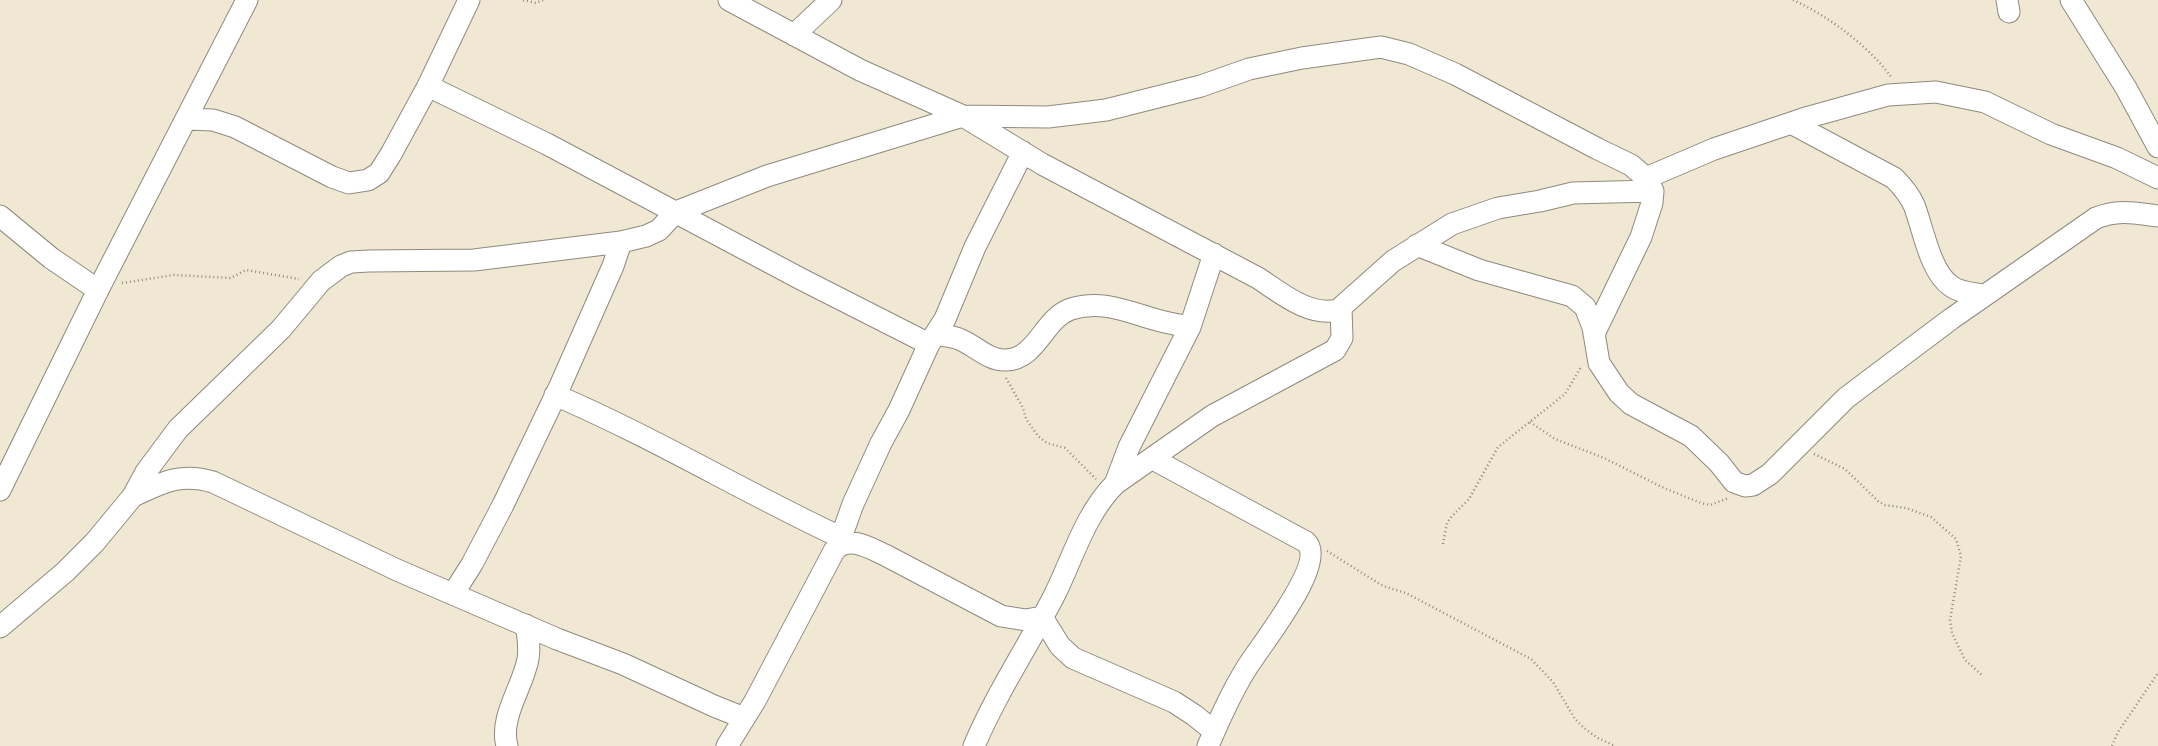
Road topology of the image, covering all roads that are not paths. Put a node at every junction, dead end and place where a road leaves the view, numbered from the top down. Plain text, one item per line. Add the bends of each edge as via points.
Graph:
1 (247, 0) edge
2 (469, 0) edge
3 (729, 0) edge
4 (831, 0) edge
5 (2071, 0) edge
6 (794, 35) junction
7 (428, 86) junction
8 (963, 116) junction
9 (186, 119) junction
10 (1791, 123) junction
11 (2158, 147) edge
12 (1023, 152) junction
13 (2158, 178) edge
14 (1649, 185) junction
15 (676, 213) junction
16 (0, 216) edge
17 (2158, 216) edge
18 (621, 242) junction
19 (1417, 245) junction
20 (1214, 254) junction
21 (100, 286) junction
22 (1984, 295) junction
23 (1341, 308) junction
24 (1190, 327) junction
25 (932, 339) junction
26 (1595, 339) junction
27 (555, 395) junction
28 (1153, 459) junction
29 (1112, 488) junction
30 (0, 490) edge
31 (133, 496) junction
32 (839, 541) junction
33 (453, 594) junction
34 (1042, 617) junction
35 (526, 625) junction
36 (0, 627) edge
37 (744, 718) junction
38 (1211, 739) edge
39 (508, 746) edge
40 (727, 746) edge
41 (974, 746) edge

1 - 9 street
2 - 7 street
3 - 6 street
4 - 6 street
5 - 11 street via 2126,88
6 - 8 street via 860,70
7 - 9 street via 385,166 368,180 355,184 332,177 229,124 214,120
7 - 15 street via 547,144
8 - 12 street
8 - 14 street via 1048,117 1106,110 1201,86 1249,70 1302,58 1381,47 1409,54 1455,74 1631,165
8 - 15 street via 768,176
9 - 21 street
10 - 13 street via 1888,95 1936,92 1985,102 2051,134 2117,158
10 - 14 street via 1714,149
10 - 22 street via 1894,178 1906,190 1913,204 1927,246 1943,276 1951,286
12 - 20 street
12 - 25 street
14 - 19 street via 1574,193 1498,208 1452,224
14 - 26 street via 1652,203 1641,237
15 - 18 street via 657,231
15 - 25 street
16 - 21 street via 51,258
17 - 22 street via 2111,212 2096,218
18 - 27 street via 610,273
18 - 31 street via 474,260 351,262 332,271 281,329 178,429 150,466
19 - 23 street via 1393,261
19 - 26 street via 1479,270 1572,296 1585,307
20 - 23 street via 1313,310 1326,313
20 - 24 street
21 - 30 street
22 - 26 street via 1846,398 1770,474 1753,485 1745,486 1734,482 1719,463 1691,436 1631,404 1619,393 1600,363
23 - 28 street via 1342,338 1335,350 1212,416
24 - 25 street via 1105,305 1070,309 1059,316 1028,351 1015,359 992,358 959,339
24 - 29 street via 1128,447
25 - 32 street via 881,443
27 - 32 street via 617,422
27 - 33 street via 503,505
28 - 29 street
28 - 38 street via 1309,545 1312,556 1286,610 1245,669
29 - 34 street via 1089,520
31 - 33 street via 180,477 213,482 362,554
31 - 36 street via 95,542 65,572
32 - 34 street via 866,546 1001,616 1026,620
32 - 37 street
33 - 35 street
34 - 38 street via 1060,646 1073,658 1174,702 1194,715
34 - 41 street via 989,711
35 - 37 street via 623,664
35 - 39 street via 529,640 528,659 508,718
37 - 40 street

